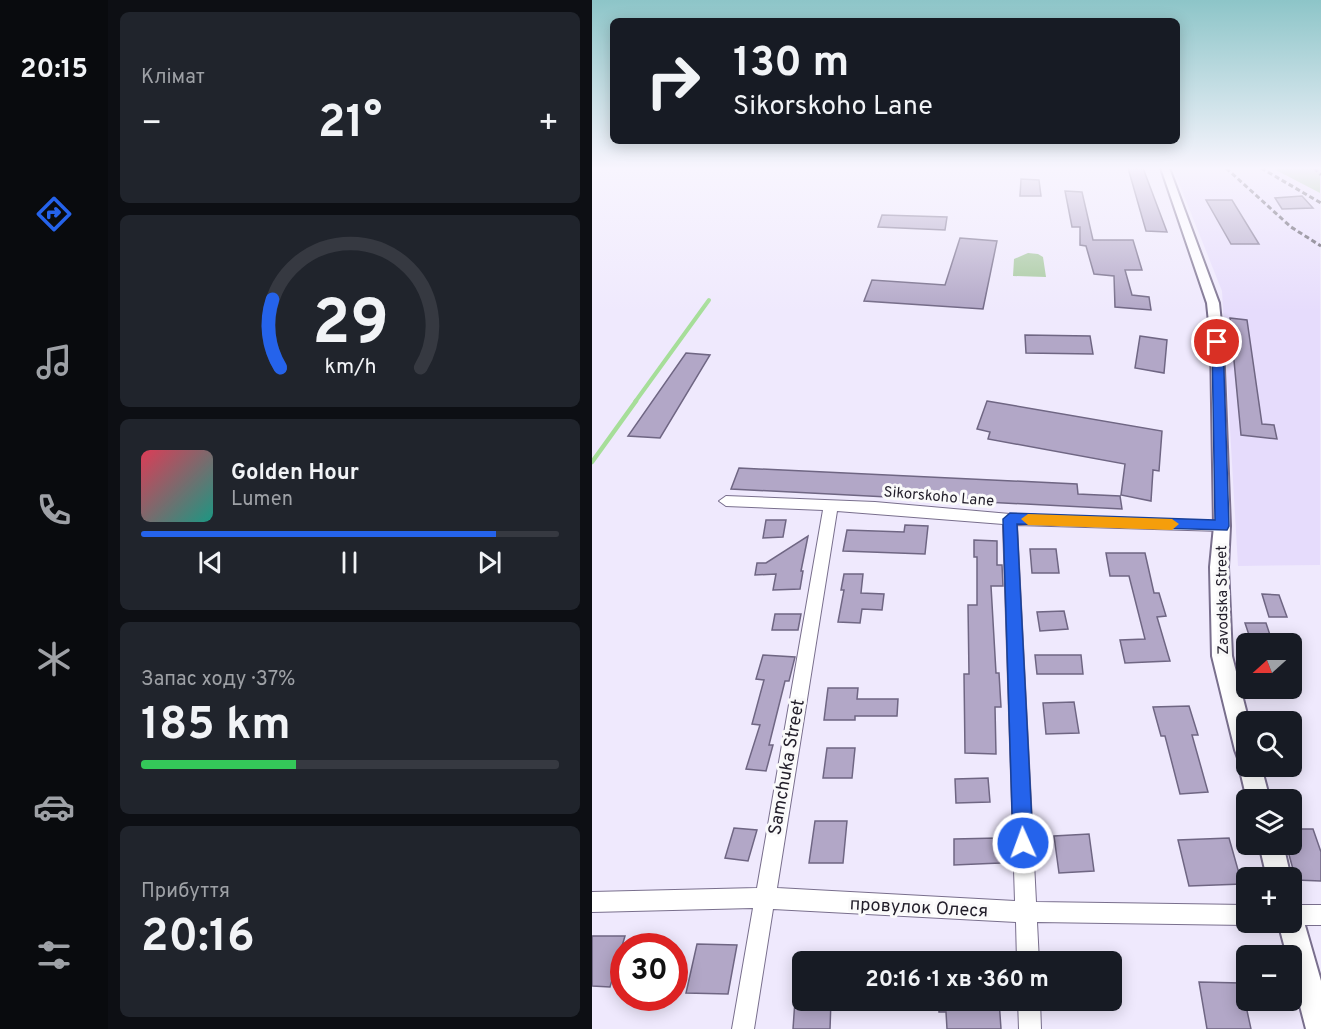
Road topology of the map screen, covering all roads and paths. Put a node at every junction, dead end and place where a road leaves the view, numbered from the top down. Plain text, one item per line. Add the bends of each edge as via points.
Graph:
1 (1182, 216) edge
2 (726, 501) dead end
3 (831, 505) junction
4 (1010, 519) junction
5 (1222, 526) junction
6 (1236, 711) edge
7 (764, 898) junction
8 (592, 902) edge
9 (1026, 912) junction
10 (1236, 915) edge
11 (1302, 915) edge
12 (1321, 915) edge
13 (1294, 933) edge
14 (1028, 951) edge
15 (1029, 1011) edge
16 (743, 1029) edge
17 (1030, 1029) edge
18 (1320, 1029) edge

1 - 5 street, Zavodska Street via 1213,303
2 - 3 street, Sikorskoho Lane
3 - 4 street, Sikorskoho Lane
3 - 7 street, Samchuka Street
4 - 5 street, Sikorskoho Lane
4 - 9 street
5 - 6 street, Zavodska Street via 1222,656
7 - 8 street, провулок Олеся
7 - 9 street, провулок Олеся
7 - 16 street, Samchuka Street
9 - 10 street, провулок Олеся
9 - 14 street
11 - 12 street
13 - 18 street
15 - 17 street

